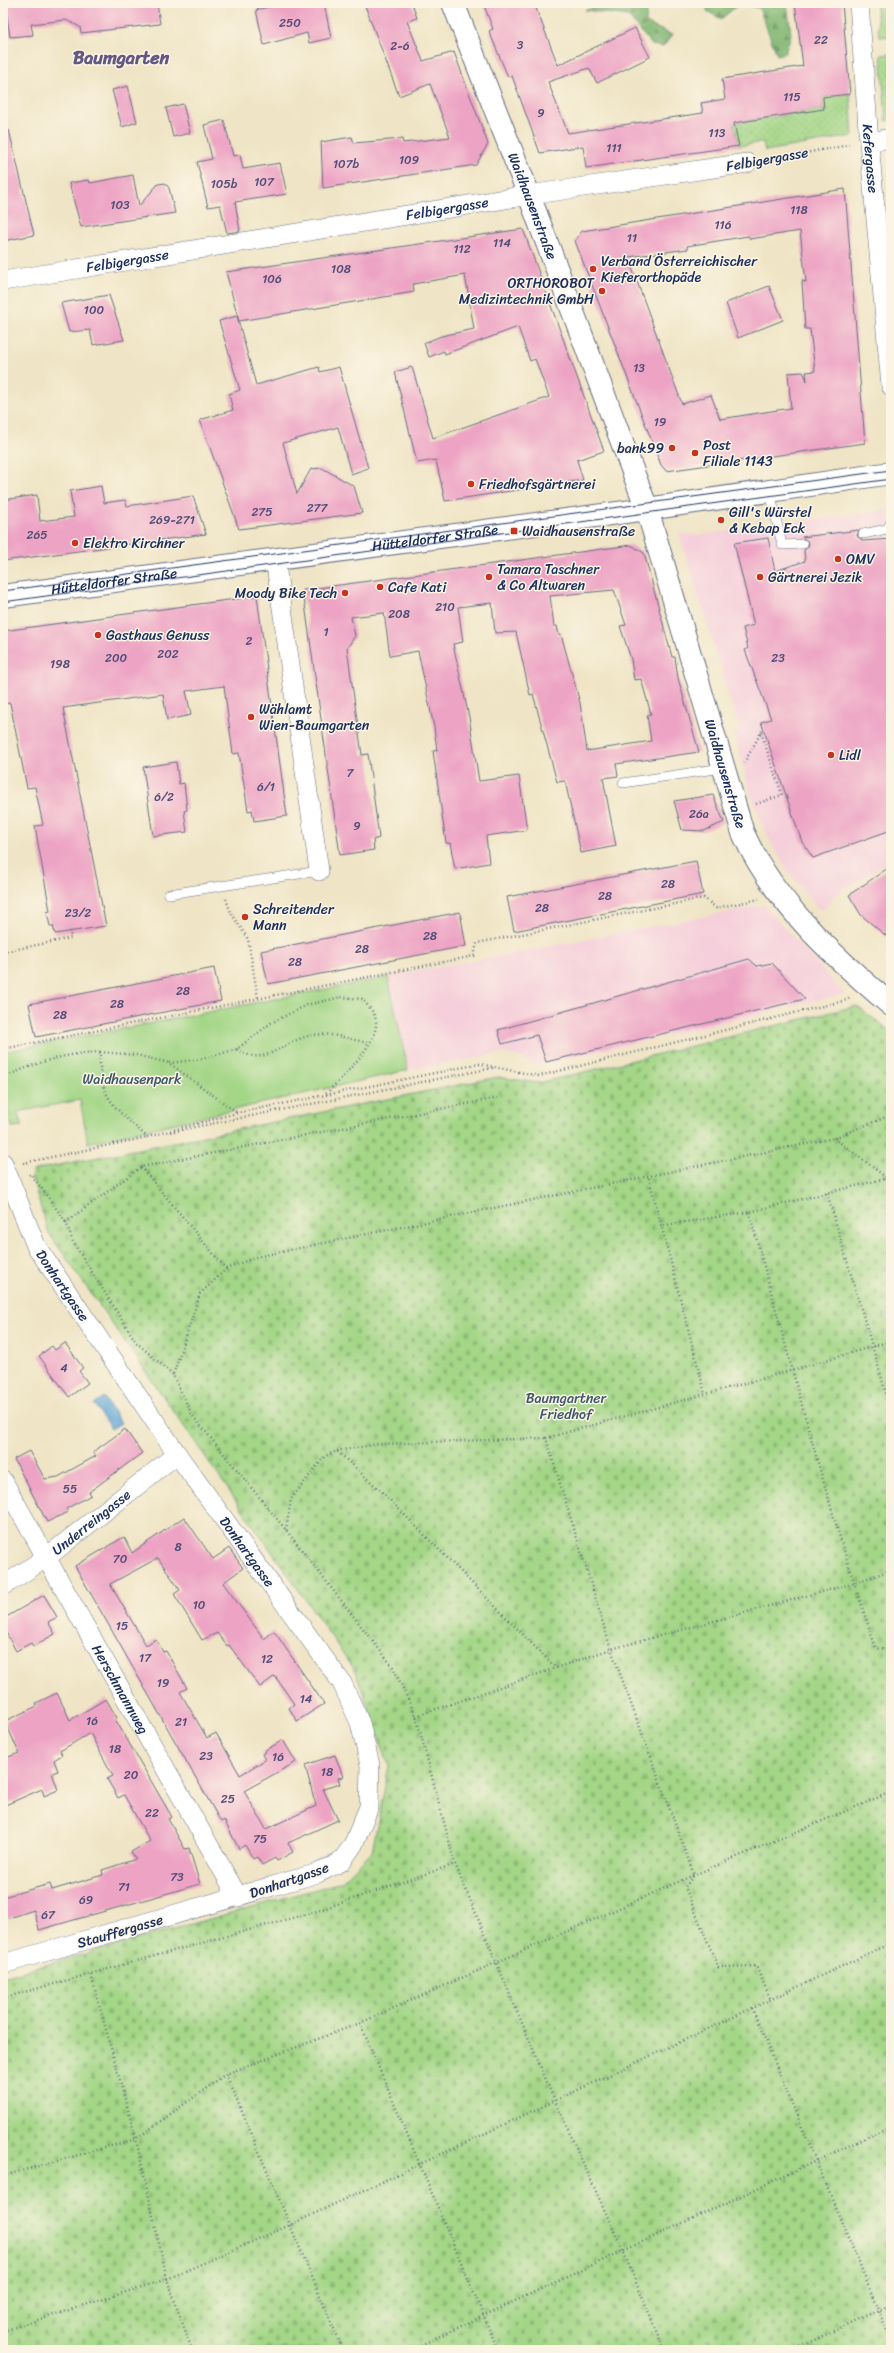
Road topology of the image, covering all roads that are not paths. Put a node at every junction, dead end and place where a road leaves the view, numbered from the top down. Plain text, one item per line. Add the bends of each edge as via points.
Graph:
1 (453, 3) edge
2 (859, 3) edge
3 (891, 138) edge
4 (869, 142) junction
5 (748, 163) road end
6 (529, 196) junction
7 (3, 281) edge
8 (891, 386) edge
9 (891, 473) edge
10 (770, 490) junction
11 (647, 509) junction
12 (891, 522) edge
13 (863, 534) dead end
14 (803, 544) dead end
15 (276, 558) junction
16 (3, 596) edge
17 (733, 767) junction
18 (623, 783) dead end
19 (319, 871) joint
20 (169, 894) dead end
21 (891, 1005) edge
22 (10, 1162) edge
23 (177, 1454) junction
24 (3, 1481) edge
25 (46, 1557) junction
26 (3, 1586) edge
27 (238, 1897) junction
28 (3, 1964) edge

1 - 6 street, Waidhausenstraße
2 - 4 street, Kefergasse
3 - 4 street
4 - 8 street, Kefergasse
5 - 6 street, Felbigergasse
6 - 7 street, Felbigergasse
6 - 11 street, Waidhausenstraße
9 - 10 street, Hütteldorfer Straße
10 - 11 street, Hütteldorfer Straße
10 - 14 lane via 782,545
11 - 15 street, Hütteldorfer Straße
11 - 17 street, Waidhausenstraße
12 - 13 lane via 887,529
15 - 16 street, Hütteldorfer Straße
15 - 19 street
17 - 18 lane
17 - 21 street, Waidhausenstraße via 748,844 780,894 812,931
19 - 20 lane
22 - 23 street, Donhartgasse via 12,1186 36,1246
23 - 25 street, Underreingasse
23 - 27 street, Donhartgasse via 342,1683 360,1723 370,1765 369,1807 353,1845 341,1862 318,1873
24 - 25 street, Herschmannweg
25 - 26 street, Underreingasse
25 - 27 street, Herschmannweg
27 - 28 street, Stauffergasse

